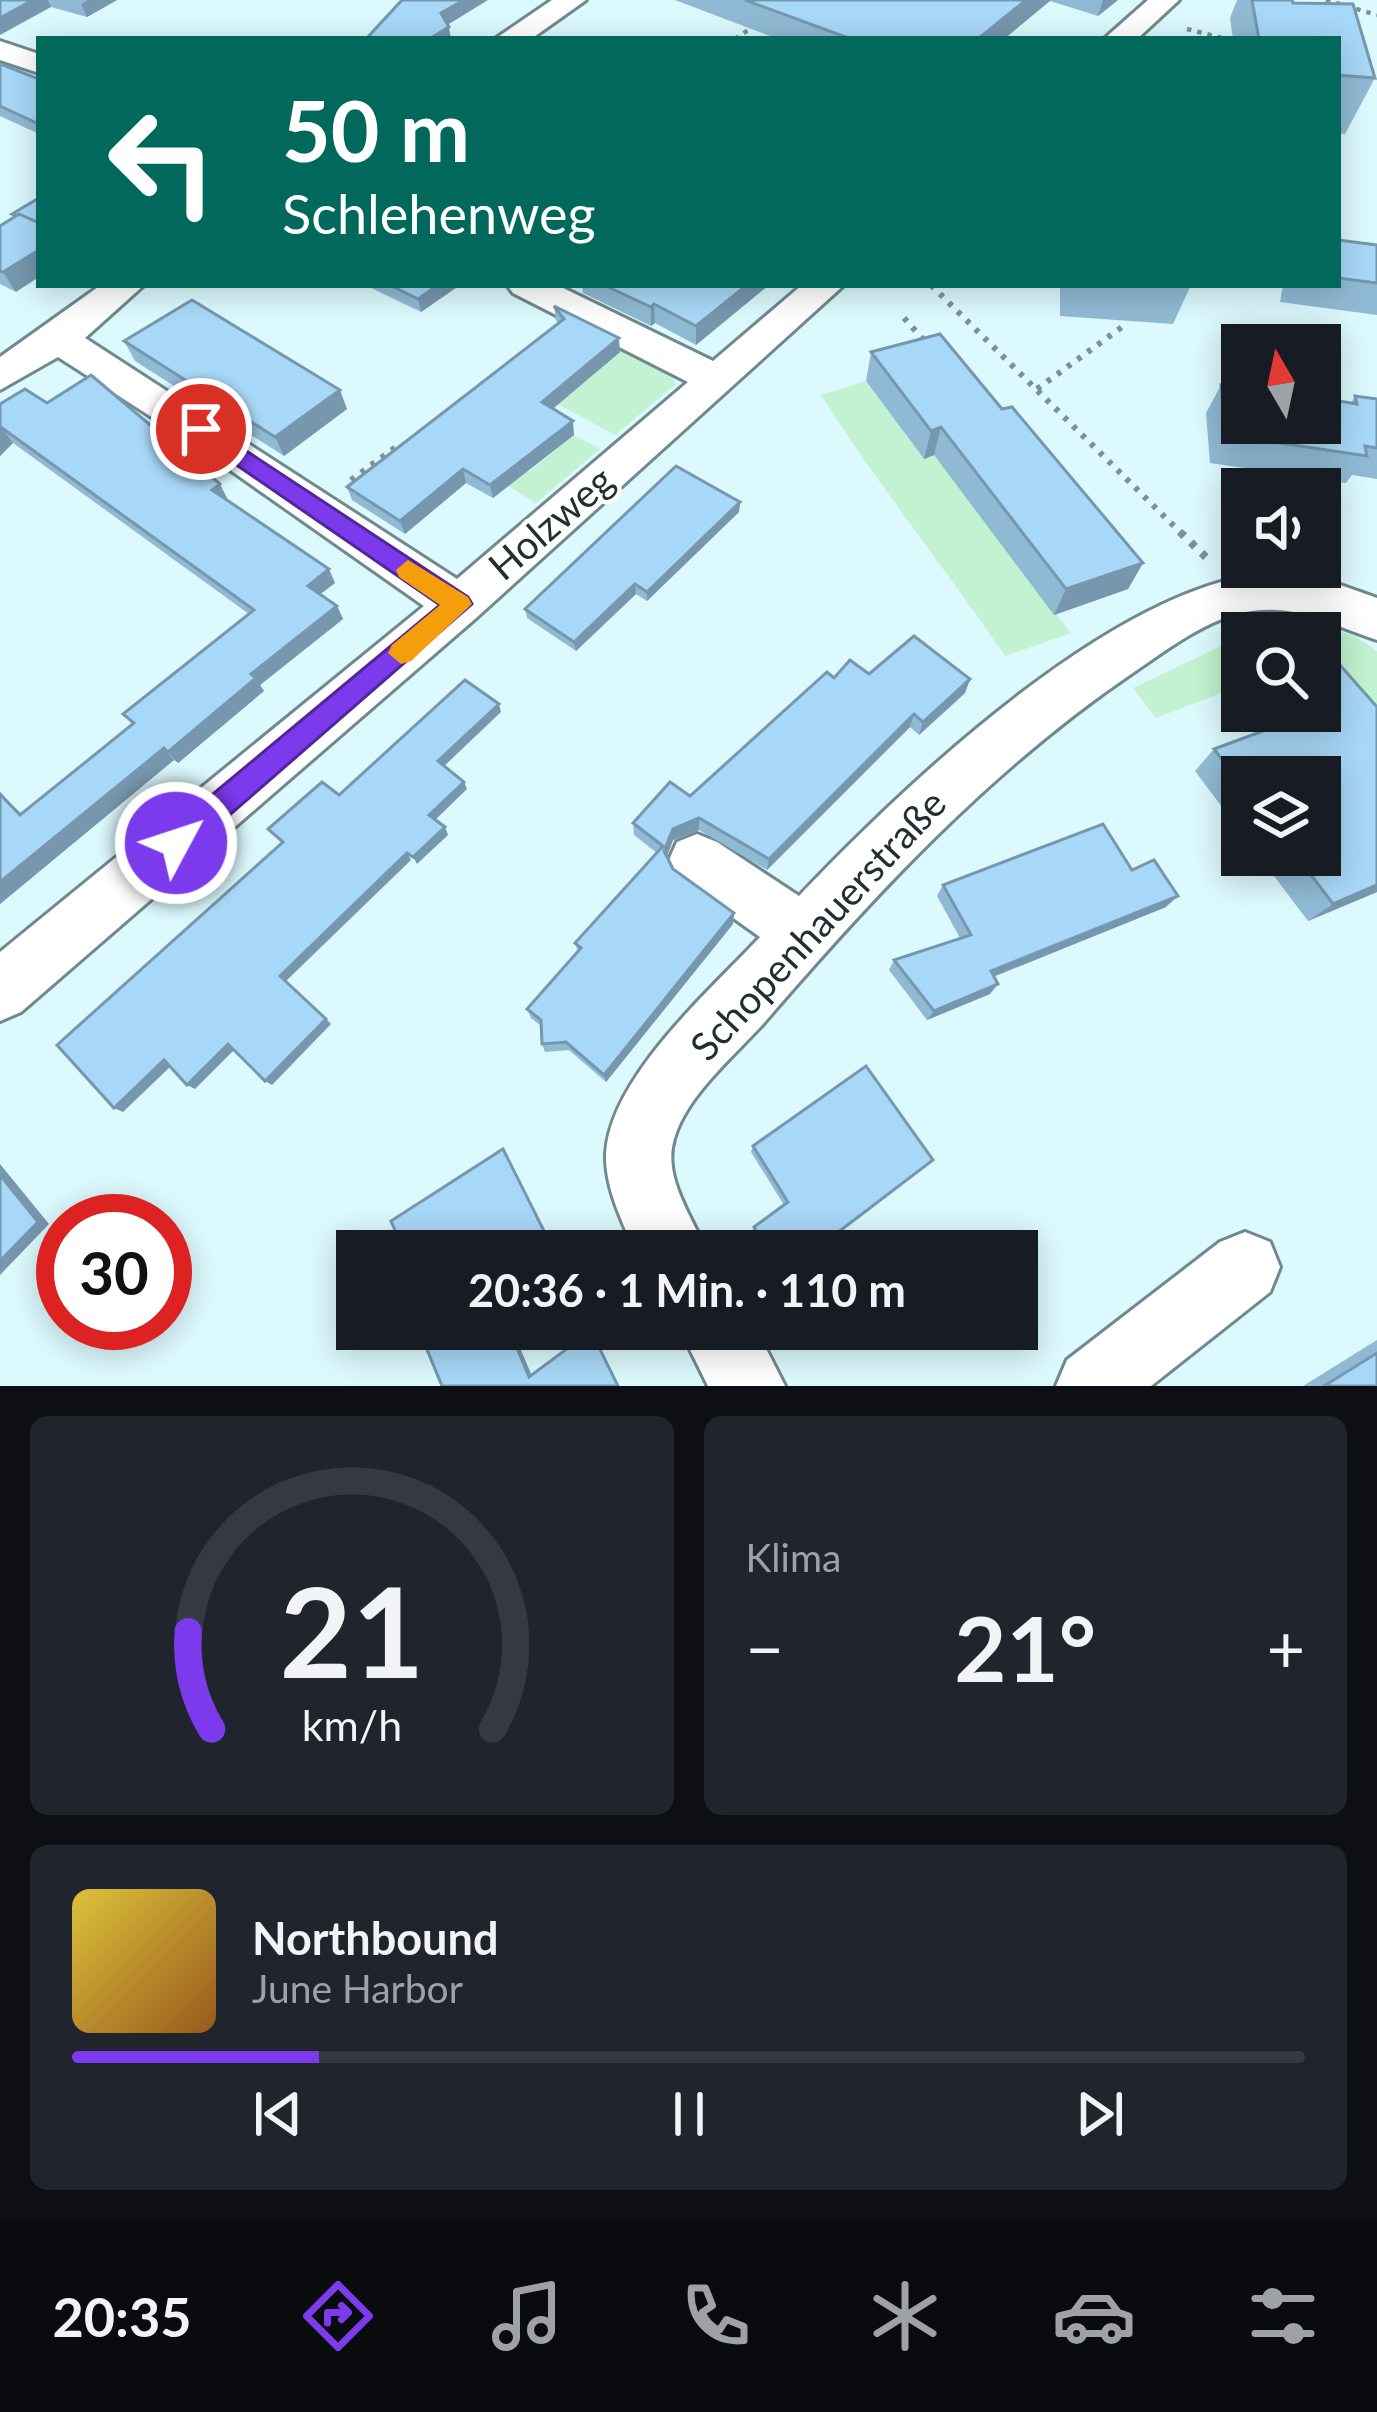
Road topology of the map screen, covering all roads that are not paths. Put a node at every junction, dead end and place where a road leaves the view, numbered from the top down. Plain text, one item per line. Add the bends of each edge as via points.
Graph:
1 (572, 0) edge
2 (1165, 0) edge
3 (515, 36) edge
4 (1123, 36) edge
5 (0, 50) edge
6 (36, 63) edge
7 (121, 288) edge
8 (532, 288) edge
9 (822, 288) edge
10 (58, 339) junction
11 (0, 376) edge
12 (716, 379) junction
13 (459, 604) junction
14 (1377, 621) edge
15 (697, 860) dead end
16 (803, 932) junction
17 (0, 992) edge
18 (660, 1230) edge
19 (1245, 1267) dead end
20 (728, 1350) edge
21 (748, 1386) edge
22 (1093, 1386) edge

1 - 3 street
2 - 4 street
5 - 6 street
7 - 10 street
8 - 12 street
9 - 12 street, Holzweg
10 - 11 street
10 - 13 street
12 - 13 street, Holzweg
13 - 17 street, Holzweg
14 - 16 street, Schopenhauerstraße via 1299,589 1246,593 1173,621 1077,681 960,776
15 - 16 street
16 - 18 street, Schopenhauerstraße via 676,1077 640,1141 649,1210
19 - 22 street
20 - 21 street

